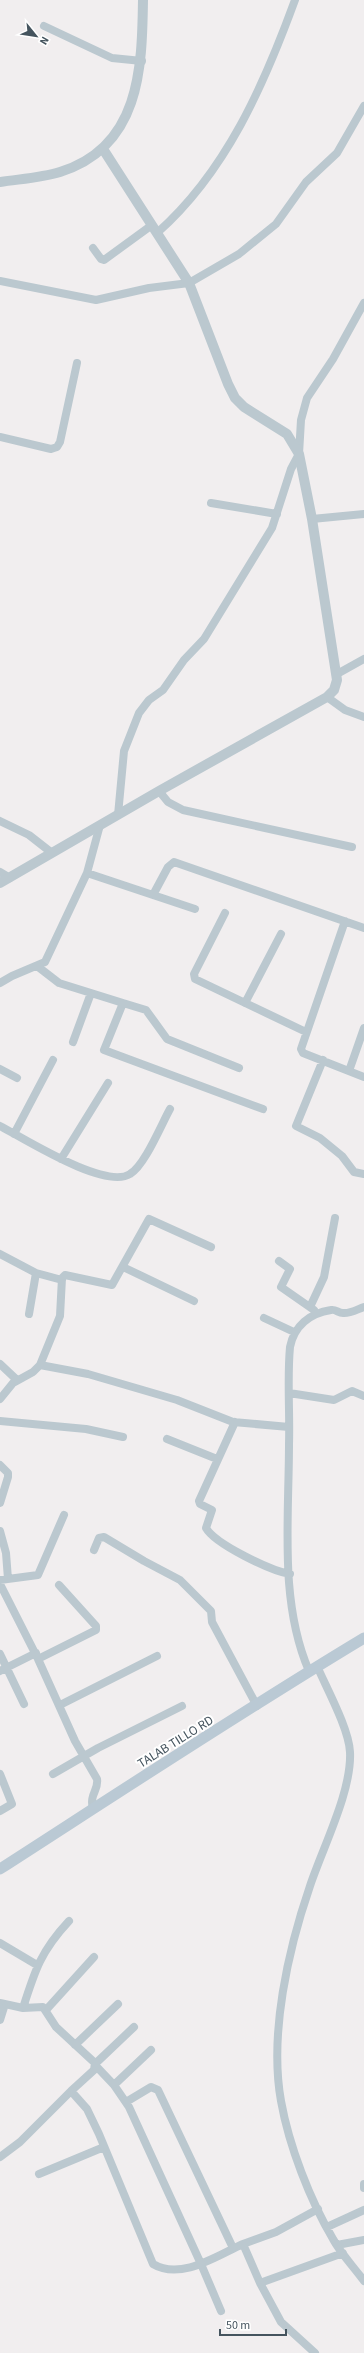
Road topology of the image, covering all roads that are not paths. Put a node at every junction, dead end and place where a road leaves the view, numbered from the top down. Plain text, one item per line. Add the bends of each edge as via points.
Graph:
1 (143, 0) edge
2 (295, 0) edge
3 (44, 26) dead end
4 (135, 61) junction
5 (364, 106) edge
6 (103, 149) junction
7 (0, 182) edge
8 (154, 229) junction
9 (93, 248) dead end
10 (0, 281) edge
11 (189, 283) junction
12 (364, 303) edge
13 (77, 363) dead end
14 (0, 437) edge
15 (299, 454) junction
16 (211, 503) dead end
17 (277, 514) junction
18 (364, 514) edge
19 (312, 519) junction
20 (364, 659) edge
21 (337, 674) junction
22 (327, 697) junction
23 (364, 717) edge
24 (159, 791) junction
25 (118, 815) junction
26 (0, 821) edge
27 (100, 825) junction
28 (352, 847) dead end
29 (52, 852) junction
30 (0, 872) edge
31 (87, 873) junction
32 (10, 878) junction
33 (0, 884) edge
34 (153, 895) junction
35 (196, 910) dead end
36 (225, 913) dead end
37 (345, 921) junction
38 (364, 928) edge
39 (281, 934) dead end
40 (37, 966) junction
41 (0, 984) edge
42 (91, 993) junction
43 (123, 1003) junction
44 (245, 1003) junction
45 (364, 1028) edge
46 (306, 1032) junction
47 (73, 1042) dead end
48 (53, 1060) dead end
49 (322, 1060) junction
50 (0, 1068) edge
51 (239, 1068) dead end
52 (349, 1071) junction
53 (364, 1077) edge
54 (18, 1078) dead end
55 (108, 1083) dead end
56 (170, 1109) dead end
57 (263, 1109) dead end
58 (0, 1126) edge
59 (14, 1134) junction
60 (61, 1159) junction
61 (364, 1174) edge
62 (335, 1218) dead end
63 (212, 1247) dead end
64 (0, 1254) edge
65 (279, 1260) dead end
66 (123, 1267) junction
67 (36, 1273) junction
68 (62, 1280) junction
69 (194, 1301) dead end
70 (310, 1307) junction
71 (364, 1307) edge
72 (29, 1314) dead end
73 (319, 1314) junction
74 (264, 1318) dead end
75 (294, 1332) junction
76 (0, 1364) edge
77 (40, 1365) junction
78 (17, 1380) junction
79 (289, 1393) junction
80 (364, 1396) edge
81 (0, 1399) edge
82 (0, 1421) edge
83 (235, 1422) junction
84 (289, 1427) junction
85 (123, 1437) dead end
86 (167, 1439) dead end
87 (218, 1459) junction
88 (0, 1465) edge
89 (0, 1503) edge
90 (64, 1516) dead end
91 (0, 1531) edge
92 (94, 1550) dead end
93 (290, 1574) junction
94 (3, 1580) edge
95 (60, 1585) dead end
96 (364, 1638) edge
97 (0, 1654) edge
98 (37, 1656) junction
99 (157, 1656) dead end
100 (313, 1668) junction
101 (4, 1669) edge
102 (64, 1703) junction
103 (24, 1704) dead end
104 (182, 1706) dead end
105 (257, 1706) junction
106 (86, 1754) junction
107 (0, 1774) edge
108 (53, 1774) dead end
109 (93, 1809) junction
110 (0, 1811) edge
111 (0, 1869) edge
112 (69, 1921) dead end
113 (0, 1943) edge
114 (94, 1957) dead end
115 (37, 1965) junction
116 (2, 2004) edge
117 (118, 2004) dead end
118 (23, 2008) junction
119 (46, 2010) junction
120 (0, 2020) edge
121 (134, 2028) dead end
122 (75, 2045) junction
123 (151, 2050) dead end
124 (96, 2065) junction
125 (114, 2085) junction
126 (71, 2091) junction
127 (126, 2102) junction
128 (104, 2147) junction
129 (0, 2157) edge
130 (39, 2174) dead end
131 (364, 2184) edge
132 (364, 2188) edge
133 (318, 2209) junction
134 (364, 2210) edge
135 (327, 2227) junction
136 (364, 2240) edge
137 (243, 2244) junction
138 (337, 2245) junction
139 (233, 2248) junction
140 (343, 2253) junction
141 (202, 2264) junction
142 (362, 2276) edge
143 (260, 2283) junction
144 (221, 2311) dead end
145 (315, 2353) edge

1 - 4 street
2 - 8 street via 270,67 246,115 198,191 172,220
3 - 4 street via 112,58
4 - 6 street via 131,103 124,119
5 - 11 street via 337,153 306,182 276,224 239,254
6 - 7 street via 88,160 59,173
6 - 8 street
8 - 9 street via 104,260
8 - 11 street
10 - 11 street via 96,300 149,288
11 - 15 street via 235,398 244,407 282,430 293,442
12 - 15 street via 333,359 307,398 301,420
13 - 14 street via 57,447 51,449
15 - 17 street via 291,469
15 - 19 street
16 - 17 street
17 - 25 street via 265,541 204,639 184,660 163,690 149,700 139,714 124,751
18 - 19 street
19 - 21 street
20 - 21 street
21 - 22 street via 336,686
22 - 23 street via 345,710
22 - 24 street
24 - 25 street
24 - 28 street via 168,802 183,810
25 - 27 street
26 - 29 street via 29,834
27 - 29 street
27 - 31 street
29 - 32 street
30 - 32 street
31 - 34 street
31 - 40 street via 47,958 43,964
32 - 33 street
34 - 35 street
34 - 37 street via 168,867 174,862
36 - 44 street via 194,977 197,981
37 - 38 street
37 - 46 street
39 - 44 street
40 - 41 street
40 - 42 street via 55,981
42 - 43 street
42 - 47 street
43 - 51 street via 146,1010 167,1039
43 - 57 street via 104,1050
44 - 46 street
45 - 52 street
46 - 49 street via 300,1049
48 - 59 street
49 - 52 street
49 - 61 street via 296,1126 316,1134 342,1156 354,1172
50 - 54 street
52 - 53 street
55 - 60 street
56 - 60 street via 141,1160 130,1174 118,1177 94,1173
58 - 59 street
59 - 60 street
62 - 70 street via 324,1277
63 - 66 street via 149,1219
64 - 67 street
65 - 70 street via 290,1269 281,1287
66 - 68 street via 114,1284 110,1286 68,1275 63,1276
66 - 69 street
67 - 68 street
67 - 72 street
68 - 77 street via 60,1316
70 - 73 street
71 - 73 street via 345,1313 333,1309
73 - 75 street via 303,1322
74 - 75 street
75 - 79 street via 289,1357
76 - 78 street
77 - 78 street via 33,1372
77 - 83 street via 88,1374 177,1400
78 - 81 street
79 - 80 street via 334,1400 352,1390
79 - 84 street
82 - 85 street via 86,1429
83 - 84 street
83 - 87 street
84 - 93 street via 286,1512
86 - 87 street
87 - 93 street via 199,1501 212,1510 206,1525 207,1530 263,1566
88 - 89 street via 8,1473
90 - 94 street via 38,1575
91 - 94 street via 6,1553
92 - 105 street via 102,1536 185,1584 211,1611 212,1622
93 - 100 street via 295,1630
94 - 98 street
95 - 98 street via 97,1628 95,1632
96 - 100 main road, TALAB TILLO RD
97 - 101 street
98 - 101 street
98 - 102 street
99 - 102 street
100 - 105 main road, TALAB TILLO RD
100 - 133 street via 347,1737 350,1765 345,1787 296,1931 284,1992 278,2055 281,2102 298,2159
101 - 103 street
102 - 106 street
104 - 106 street
105 - 109 main road, TALAB TILLO RD
106 - 108 street
106 - 109 street via 98,1782 91,1798
107 - 110 street via 12,1804
109 - 111 main road, TALAB TILLO RD
112 - 115 street via 48,1945
113 - 115 street
114 - 119 street
115 - 118 street
116 - 118 street
116 - 120 street
117 - 122 street
118 - 119 street via 41,2006
119 - 122 street via 56,2027
121 - 124 street
122 - 124 street
123 - 125 street
124 - 125 street
124 - 126 street
125 - 127 street
126 - 128 street via 87,2109
126 - 129 street via 26,2137
127 - 139 street via 151,2087 158,2090
127 - 141 street
128 - 130 street
128 - 141 street via 153,2264 172,2269
131 - 132 street
133 - 135 street
133 - 137 street via 276,2232
134 - 135 street
135 - 138 street
136 - 138 street
137 - 139 street
137 - 143 street
138 - 140 street
139 - 141 street
140 - 142 street
140 - 143 street
141 - 144 street
143 - 145 street via 281,2322

